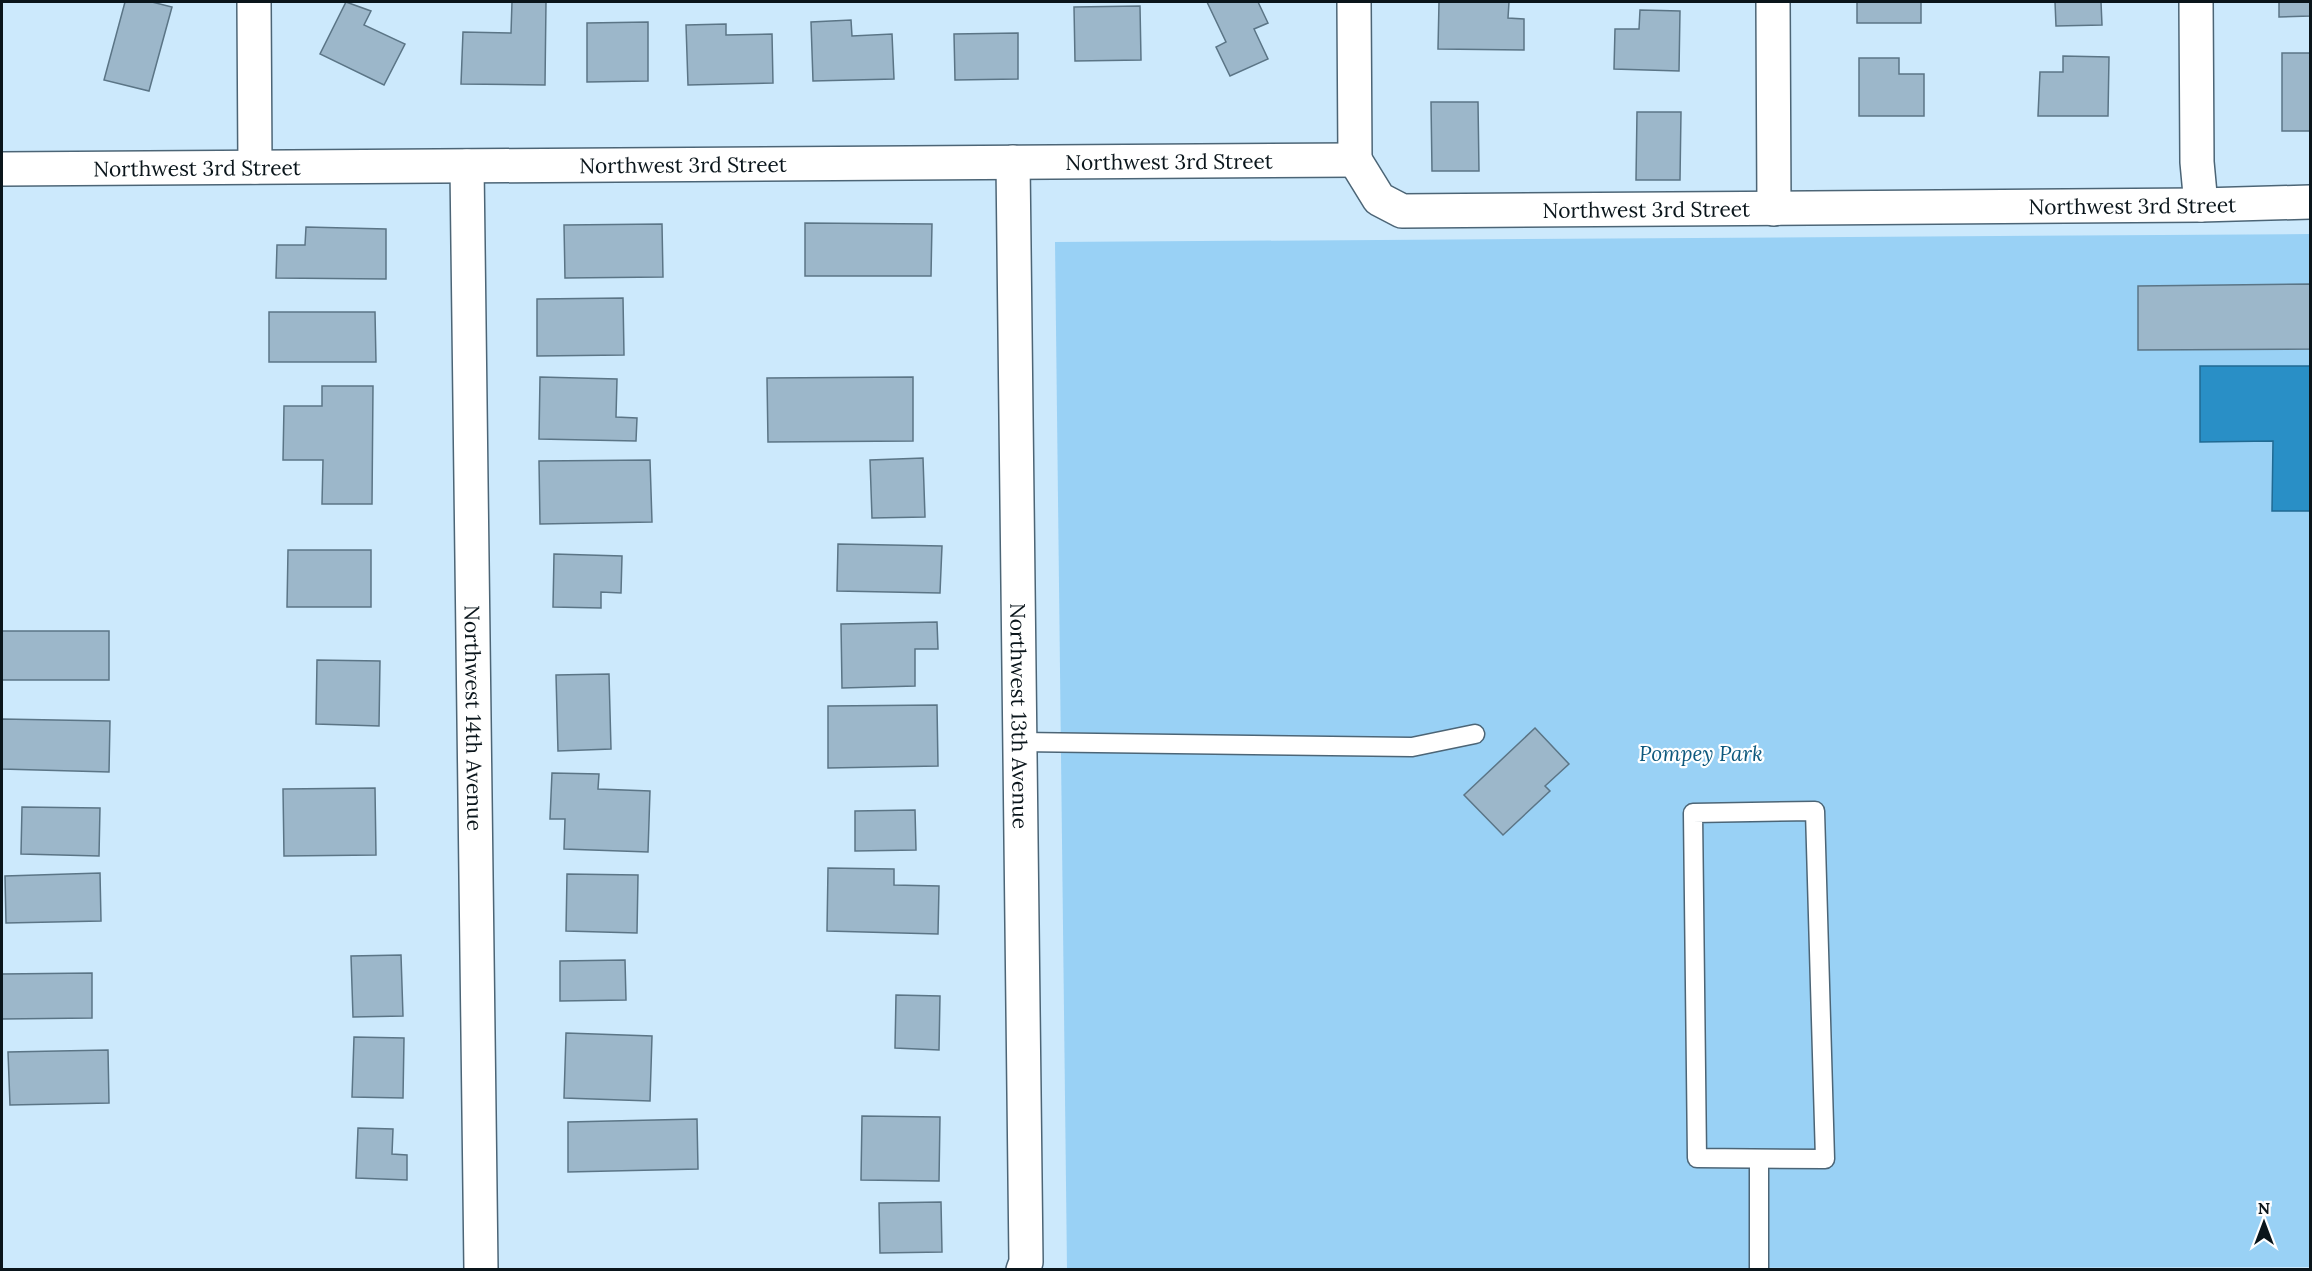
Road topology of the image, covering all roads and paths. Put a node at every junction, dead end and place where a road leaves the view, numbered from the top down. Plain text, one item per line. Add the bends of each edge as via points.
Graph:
1 (254, 2) edge
2 (1354, 2) edge
3 (1773, 2) edge
4 (2196, 2) edge
5 (1355, 160) junction
6 (1013, 162) junction
7 (467, 166) junction
8 (255, 167) junction
9 (2, 169) edge
10 (2310, 202) edge
11 (2201, 205) junction
12 (1774, 209) junction
13 (1475, 734) dead end
14 (1020, 742) junction
15 (1759, 1160) junction
16 (481, 1269) edge
17 (1023, 1269) edge
18 (1759, 1269) edge

1 - 8 street
2 - 5 street
3 - 12 street
4 - 11 street
5 - 6 street, Northwest 3rd Street
5 - 12 street, Northwest 3rd Street via 1378,199 1402,211
6 - 7 street, Northwest 3rd Street
6 - 14 street, Northwest 13th Avenue
7 - 8 street, Northwest 3rd Street
7 - 16 street, Northwest 14th Avenue
8 - 9 street, Northwest 3rd Street
10 - 11 street, Northwest 3rd Street
11 - 12 street, Northwest 3rd Street
13 - 14 lane via 1412,747
14 - 17 street, Northwest 13th Avenue via 1026,1262
15 - 15 lane via 1697,1158 1693,813 1815,811 1825,1159
15 - 18 lane

